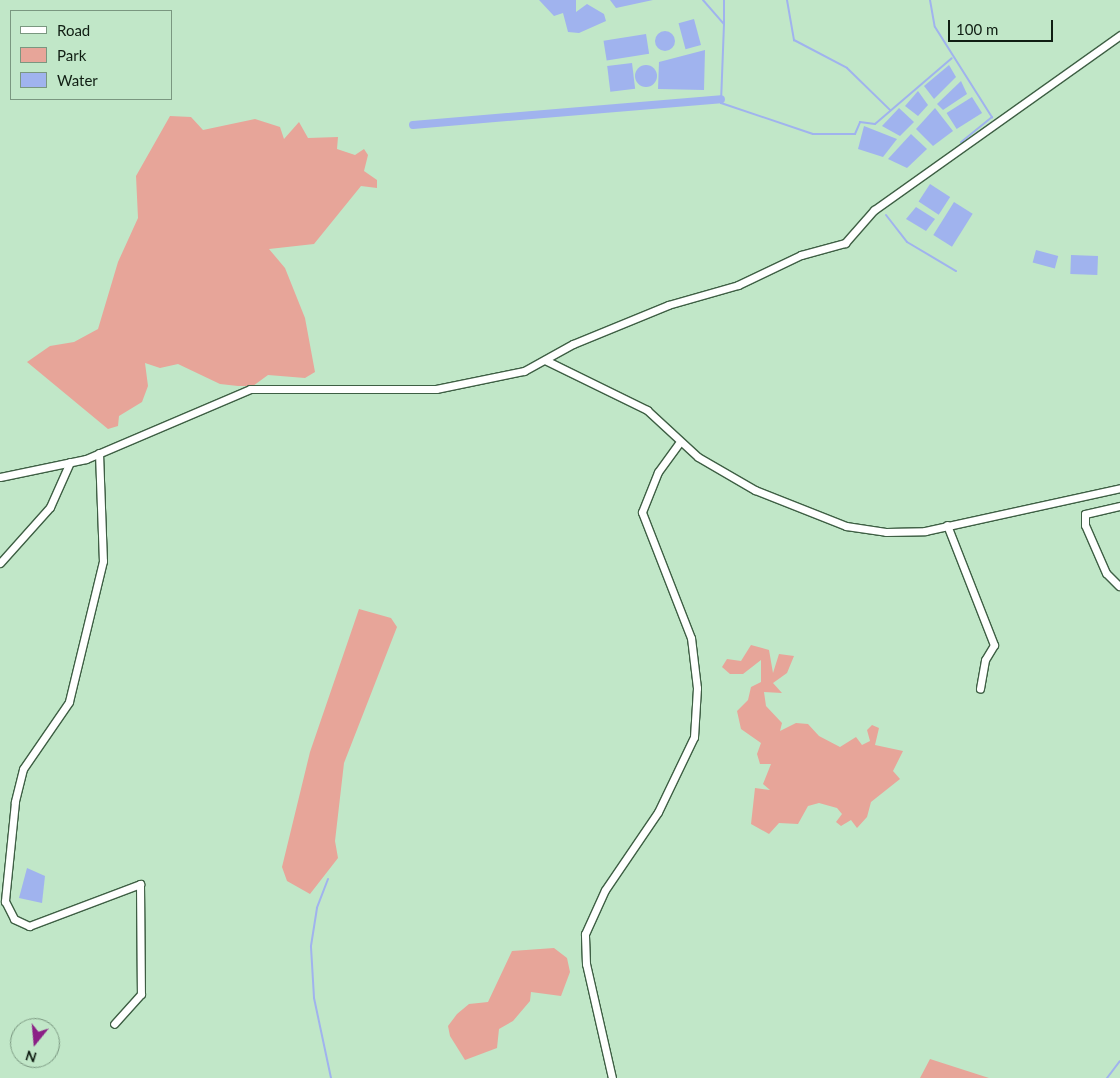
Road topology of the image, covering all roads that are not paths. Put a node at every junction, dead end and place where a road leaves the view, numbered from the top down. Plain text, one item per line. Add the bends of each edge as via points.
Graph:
1 (1120, 35) edge
2 (545, 360) junction
3 (679, 443) junction
4 (99, 453) junction
5 (70, 462) junction
6 (0, 477) edge
7 (1120, 488) edge
8 (1120, 506) edge
9 (947, 524) junction
10 (0, 563) edge
11 (1119, 586) edge
12 (980, 689) dead end
13 (114, 1024) dead end
14 (612, 1078) edge

1 - 2 street via 874,210 845,243 801,255 738,285 668,305
2 - 3 street via 647,410
2 - 4 street via 524,371 436,389 250,389
3 - 9 street via 755,490 846,526 903,533
3 - 14 street via 658,472 642,512 691,638 697,688 694,737 658,812 605,890 585,934 586,964
4 - 5 street
4 - 13 street via 103,561 69,702 23,769 15,802 5,901 14,919 29,926 140,884 141,994
5 - 6 street
5 - 10 street via 50,507
7 - 9 street
8 - 11 street via 1085,514 1085,525 1106,573
9 - 12 street via 994,645 985,660

